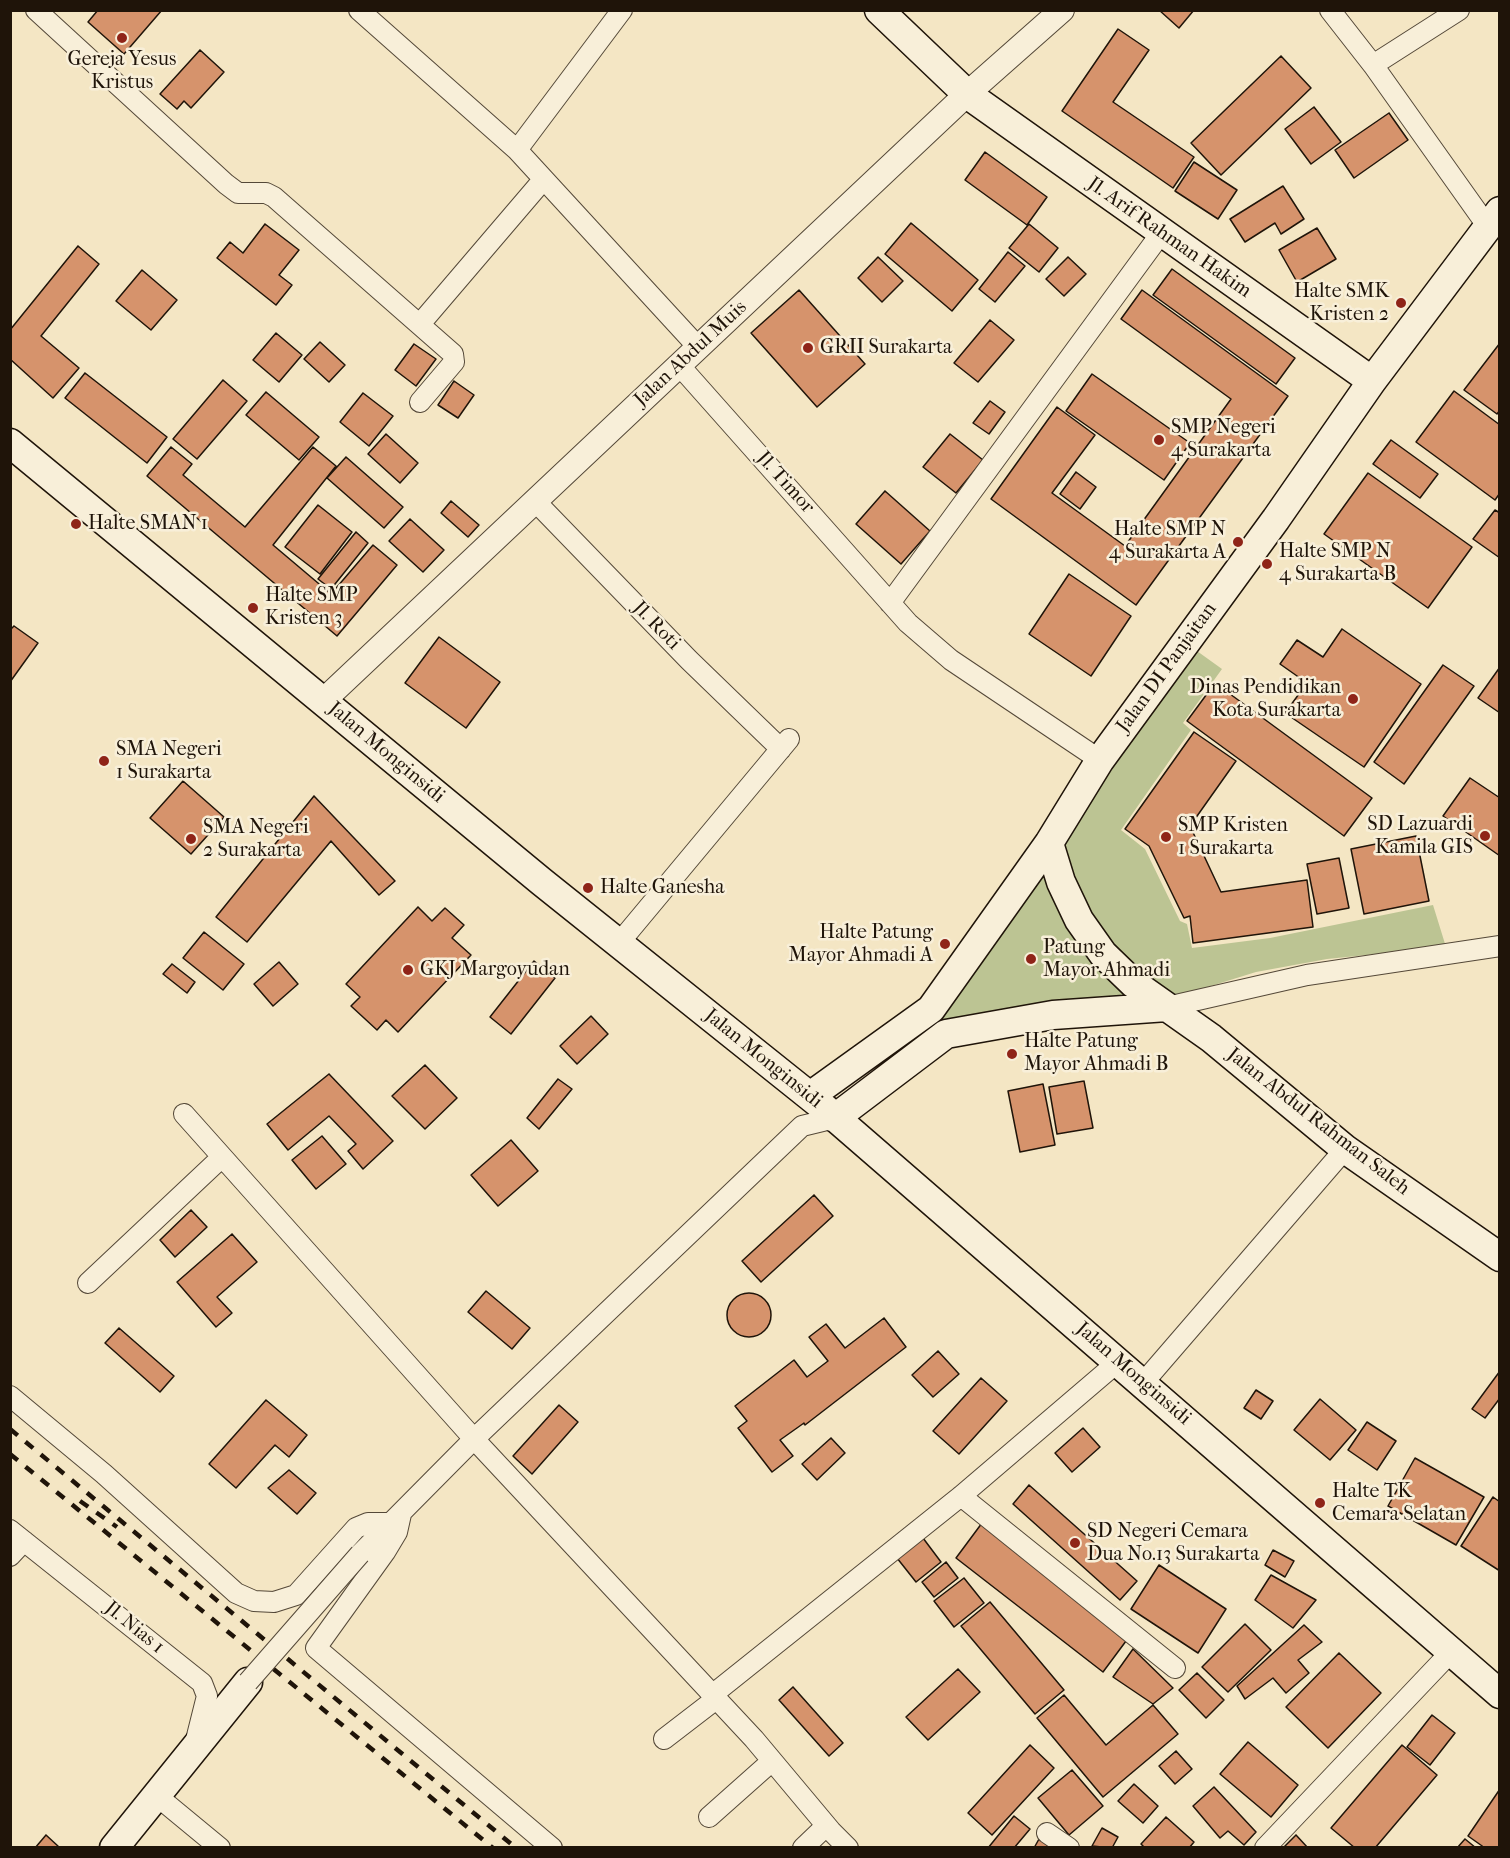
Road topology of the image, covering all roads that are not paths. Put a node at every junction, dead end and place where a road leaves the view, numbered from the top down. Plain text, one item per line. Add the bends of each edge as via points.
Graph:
1 (36, 10) edge
2 (359, 10) edge
3 (622, 10) edge
4 (879, 10) edge
5 (1062, 10) edge
6 (1330, 10) edge
7 (1459, 10) edge
8 (1373, 66) junction
9 (967, 94) junction
10 (517, 150) junction
11 (543, 180) junction
12 (1494, 219) edge
13 (1162, 232) junction
14 (420, 324) junction
15 (698, 347) junction
16 (679, 365) junction
17 (1372, 381) junction
18 (420, 402) dead end
19 (10, 443) edge
20 (535, 501) junction
21 (890, 603) junction
22 (323, 701) junction
23 (1100, 760) junction
24 (1049, 843) junction
25 (619, 944) junction
26 (1500, 946) edge
27 (1167, 1007) junction
28 (931, 1009) junction
29 (946, 1034) junction
30 (810, 1096) junction
31 (184, 1114) dead end
32 (835, 1118) junction
33 (802, 1126) junction
34 (1345, 1149) junction
35 (222, 1157) junction
36 (1500, 1257) edge
37 (88, 1284) dead end
38 (1119, 1361) junction
39 (1143, 1383) junction
40 (10, 1396) edge
41 (474, 1438) junction
42 (961, 1496) junction
43 (395, 1517) junction
44 (17, 1535) edge
45 (10, 1556) edge
46 (1450, 1653) junction
47 (1175, 1668) dead end
48 (248, 1682) joint
49 (1500, 1694) edge
50 (714, 1697) junction
51 (664, 1739) dead end
52 (194, 1750) junction
53 (772, 1761) junction
54 (158, 1796) junction
55 (709, 1817) dead end
56 (826, 1826) junction
57 (1047, 1833) dead end
58 (114, 1848) edge
59 (220, 1848) edge
60 (552, 1848) edge
61 (802, 1848) edge
62 (848, 1848) edge
63 (1069, 1848) edge
64 (1265, 1848) edge

1 - 14 street via 226,184 238,193 266,193 274,197
2 - 10 street
3 - 10 street
4 - 9 main road, Jl. Arif Rahman Hakim
5 - 9 street, Jalan Abdul Muis
6 - 8 street
7 - 8 street
8 - 12 street
9 - 13 main road, Jl. Arif Rahman Hakim
9 - 15 street, Jalan Abdul Muis
10 - 11 street
11 - 14 street
11 - 15 street
12 - 17 main road, Jalan DI Panjaitan
13 - 17 main road, Jl. Arif Rahman Hakim
13 - 21 street
14 - 18 street via 455,358
15 - 16 street, Jalan Abdul Muis
16 - 20 street, Jalan Abdul Muis
16 - 21 street, Jl. Timor
17 - 23 main road, Jalan DI Panjaitan
19 - 22 main road, Jalan Monginsidi
20 - 22 street, Jalan Abdul Muis
20 - 25 street, Jl. Roti via 689,660 785,744
21 - 23 street, Jl. Timor via 951,660
22 - 25 main road, Jalan Monginsidi
23 - 24 main road, Jalan DI Panjaitan
24 - 27 main road, Jalan Abdul Rahman Saleh via 1079,920 1103,954 1133,983
24 - 28 main road, Jalan DI Panjaitan
25 - 30 main road, Jalan Monginsidi
26 - 27 street via 1307,975
27 - 29 main road via 1053,1015
27 - 34 main road, Jalan Abdul Rahman Saleh via 1211,1038
28 - 29 main road via 925,1022 932,1032
28 - 30 main road, Jalan DI Panjaitan
29 - 32 main road
30 - 32 main road, Jalan Monginsidi
30 - 33 street
31 - 35 street
32 - 33 street
32 - 38 main road, Jalan Monginsidi
33 - 41 street
34 - 36 main road, Jalan Abdul Rahman Saleh
34 - 39 street
35 - 37 street
35 - 41 street
38 - 39 main road, Jalan Monginsidi
38 - 42 street
39 - 46 main road, Jalan Monginsidi
40 - 43 street via 236,1593 255,1601 274,1602 296,1595 356,1528
41 - 43 street
41 - 50 street
42 - 47 street
42 - 50 street
43 - 48 street, bridge
43 - 60 street via 397,1532 385,1552 316,1648
44 - 45 street
44 - 52 street, Jl. Nias 1 via 202,1683 207,1696
46 - 49 main road, Jalan Monginsidi
46 - 64 street
48 - 52 main road
50 - 51 street
50 - 53 street
52 - 54 main road
53 - 55 street
53 - 56 street
54 - 58 main road
54 - 59 street
56 - 61 street
56 - 62 street
57 - 63 street

